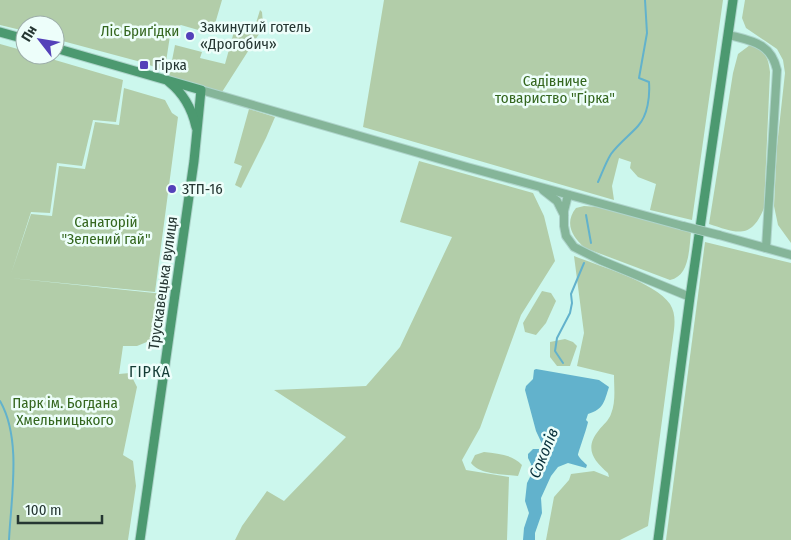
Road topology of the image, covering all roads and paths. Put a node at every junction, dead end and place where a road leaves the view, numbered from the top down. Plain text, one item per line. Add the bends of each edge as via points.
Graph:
1 (733, 0) edge
2 (0, 32) edge
3 (729, 35) junction
4 (15, 36) edge
5 (65, 51) edge
6 (166, 79) junction
7 (201, 90) junction
8 (198, 138) junction
9 (537, 186) junction
10 (568, 195) junction
11 (564, 215) junction
12 (766, 248) junction
13 (791, 255) edge
14 (690, 297) junction
15 (140, 540) edge
16 (658, 540) edge

1 - 3 main road
2 - 4 main road
3 - 12 street via 766,48 774,58 777,70
3 - 14 main road
5 - 6 main road
6 - 7 main road
6 - 8 main road via 186,101
7 - 8 main road, Трускавецька вулиця
7 - 9 street
8 - 15 main road, Трускавецька вулиця
9 - 10 street
9 - 11 street via 557,201
10 - 11 street
10 - 12 street, bridge
11 - 14 street via 566,236 574,247
12 - 13 street
14 - 16 main road

